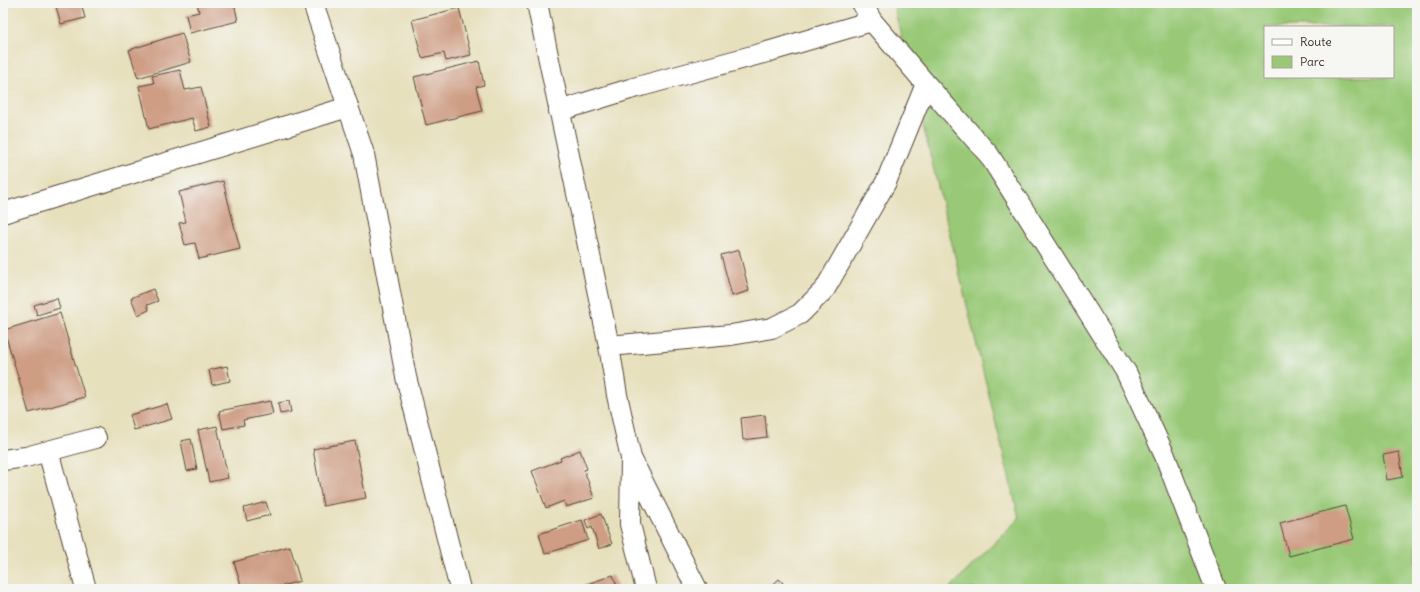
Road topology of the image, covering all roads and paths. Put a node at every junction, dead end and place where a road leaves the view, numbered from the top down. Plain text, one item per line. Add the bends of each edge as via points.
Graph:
1 (313, 3) edge
2 (537, 3) edge
3 (862, 3) edge
4 (872, 21) junction
5 (926, 84) junction
6 (348, 107) junction
7 (559, 111) junction
8 (3, 213) edge
9 (609, 346) junction
10 (96, 438) dead end
11 (48, 451) junction
12 (631, 458) junction
13 (3, 460) edge
14 (86, 589) edge
15 (460, 589) edge
16 (646, 589) edge
17 (697, 589) edge
18 (1216, 589) edge

1 - 6 street
2 - 7 street
3 - 4 street
4 - 5 street
4 - 7 street
5 - 9 street via 879,196 826,289 800,314 772,328 731,336
5 - 18 street via 989,155 1126,372 1165,456
6 - 8 street
6 - 15 street via 364,154 406,377
7 - 9 street
9 - 12 street
10 - 11 street
11 - 13 street
11 - 14 street
12 - 16 street via 630,524
12 - 17 street

